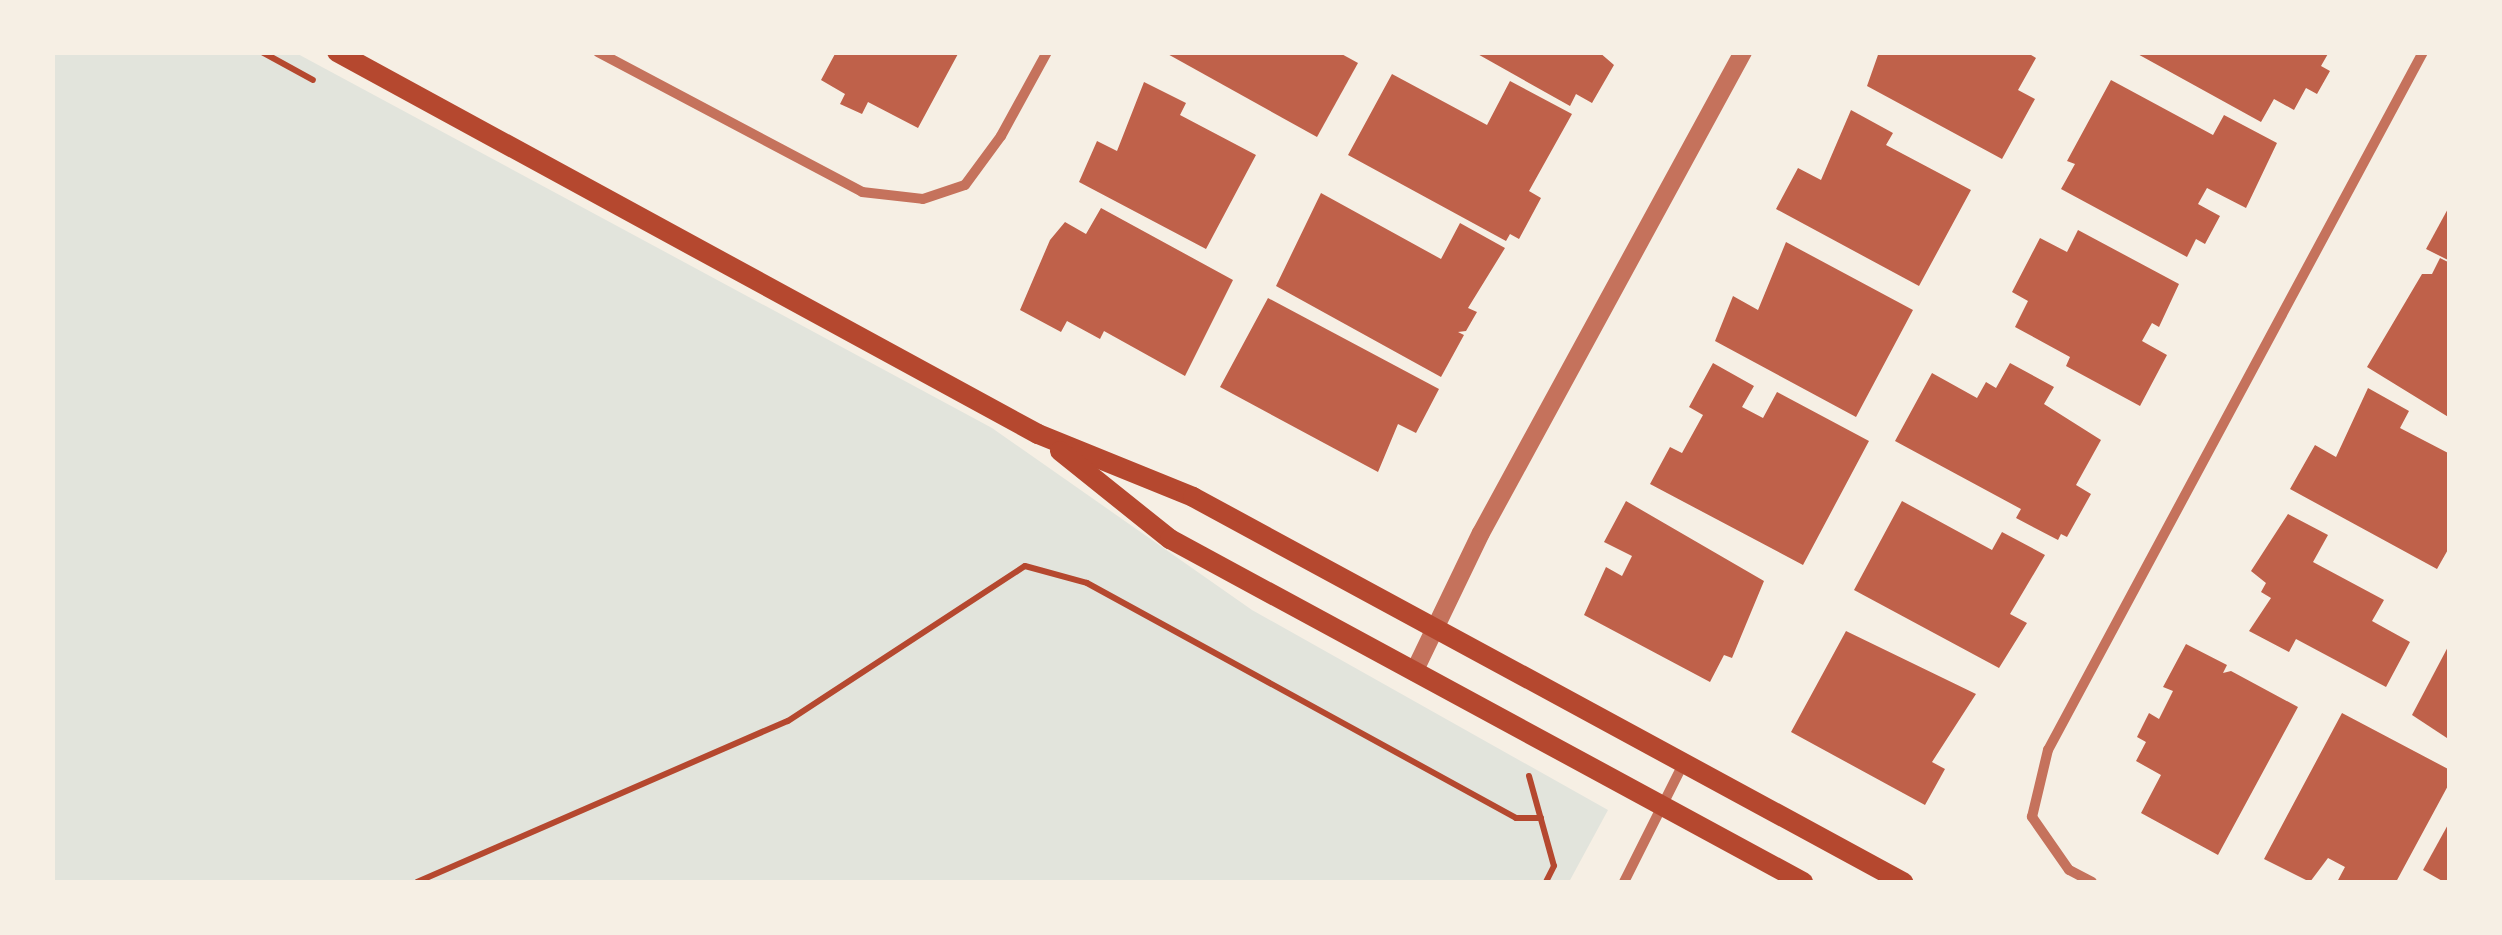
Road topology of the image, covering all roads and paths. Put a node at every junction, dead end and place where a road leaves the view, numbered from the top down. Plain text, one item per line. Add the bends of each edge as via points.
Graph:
1 (262, 52) edge
2 (337, 52) edge
3 (598, 52) edge
4 (1046, 52) edge
5 (1743, 52) edge
6 (2423, 52) edge
7 (332, 90) dead end
8 (1038, 434) junction
9 (1433, 629) junction
10 (1414, 672) junction
11 (1683, 764) junction
12 (1513, 766) dead end
13 (1660, 810) junction
14 (1541, 818) junction
15 (418, 882) edge
16 (1546, 882) edge
17 (1624, 882) edge
18 (1803, 882) edge
19 (1904, 882) edge
20 (2092, 882) edge

1 - 7 path
2 - 8 main road
3 - 4 street via 862,192 922,200 965,185
5 - 9 street
6 - 20 street via 2048,750 2032,817 2068,870
8 - 9 main road via 1193,497
8 - 10 main road via 1170,539
9 - 10 street
9 - 11 main road
10 - 13 main road
11 - 13 street
11 - 19 main road
12 - 14 path via 1529,774
13 - 17 street
13 - 18 main road
14 - 15 path via 1516,818 1087,582 1025,566 788,721
14 - 16 path via 1554,866

